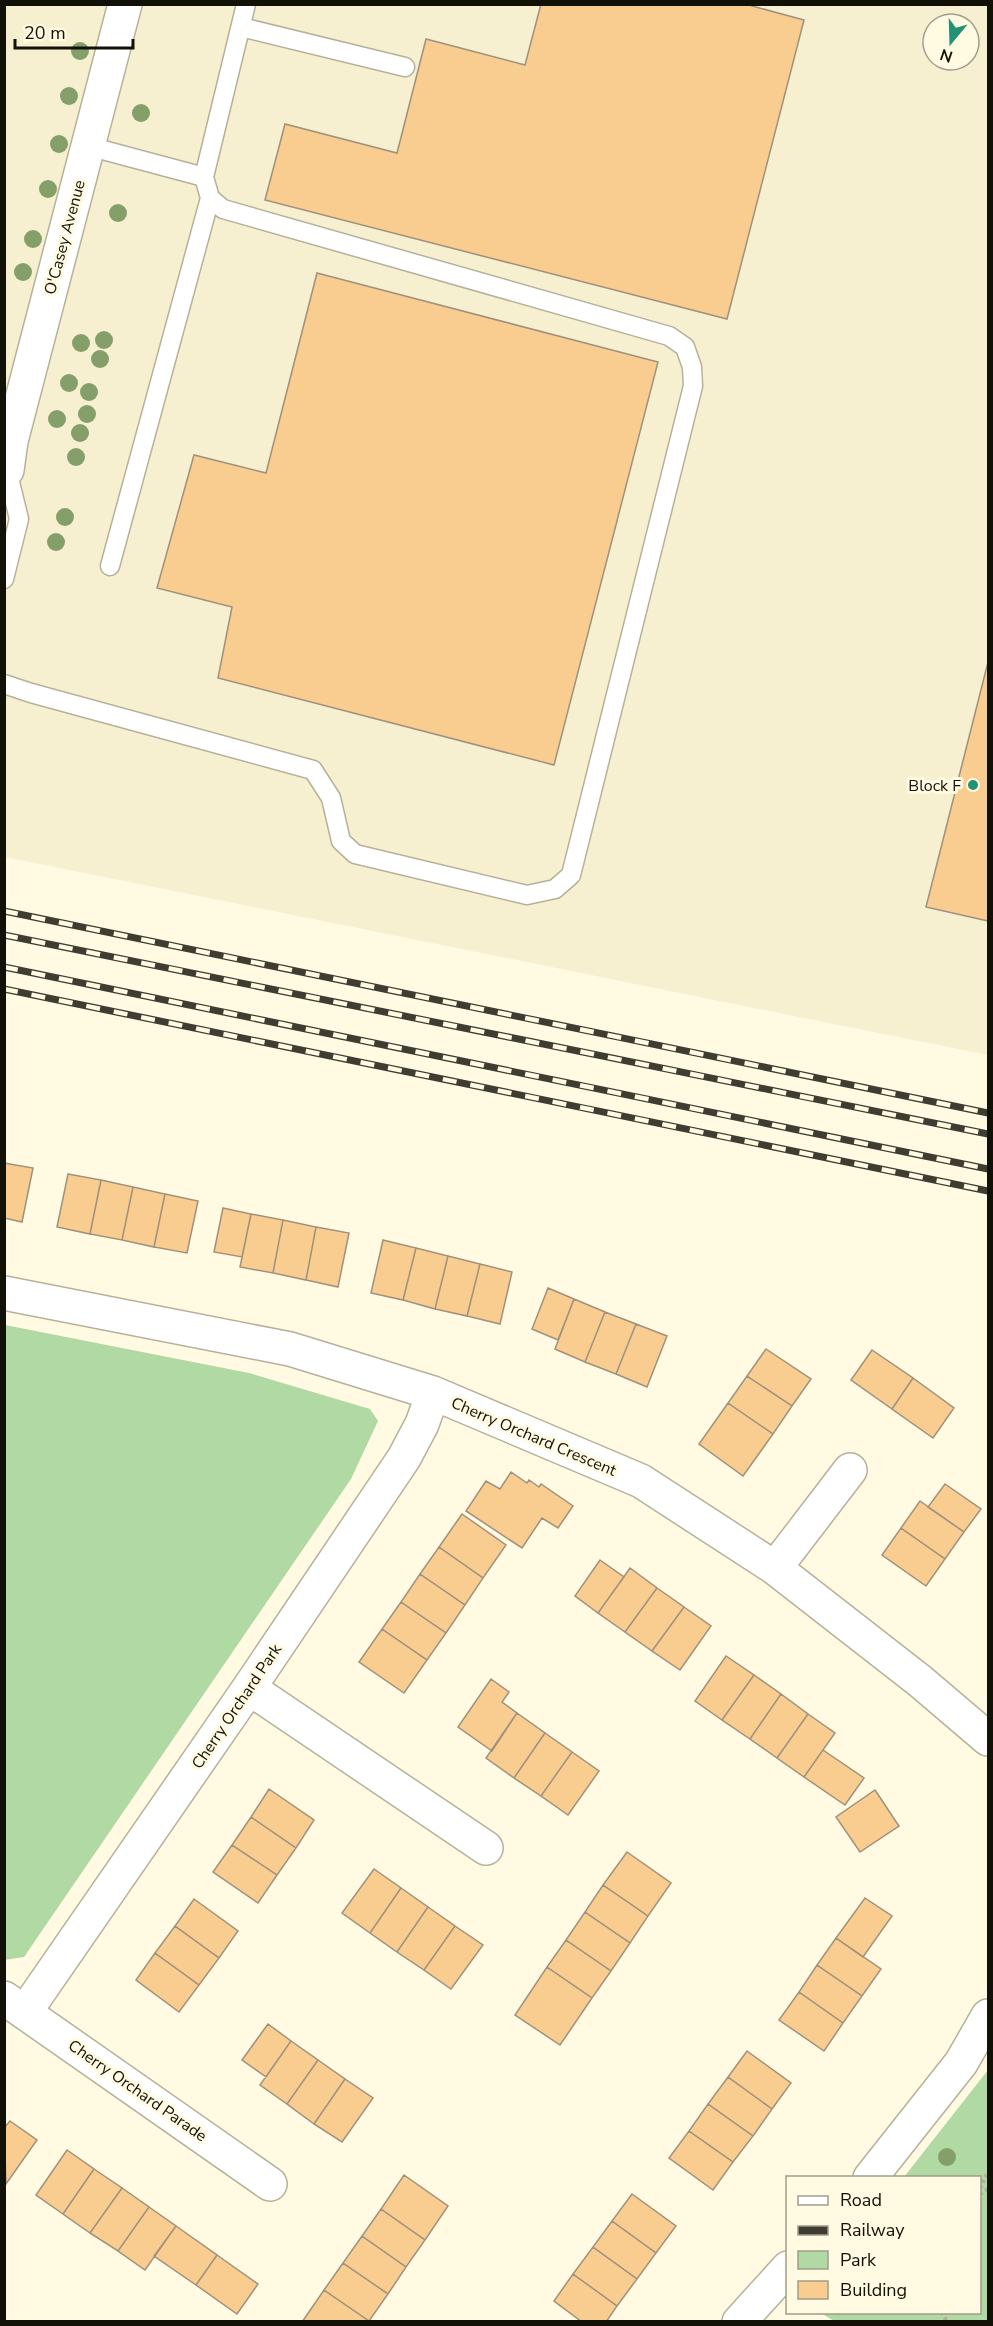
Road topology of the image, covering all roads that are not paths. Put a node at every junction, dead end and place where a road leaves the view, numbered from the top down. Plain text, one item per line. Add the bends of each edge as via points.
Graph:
1 (124, 4) edge
2 (246, 4) edge
3 (241, 27) junction
4 (405, 67) dead end
5 (88, 146) junction
6 (204, 177) junction
7 (210, 198) junction
8 (8, 450) edge
9 (110, 566) dead end
10 (4, 579) edge
11 (4, 684) edge
12 (4, 1293) edge
13 (432, 1393) junction
14 (850, 1470) dead end
15 (775, 1568) junction
16 (249, 1688) junction
17 (988, 1739) edge
18 (486, 1848) dead end
19 (15, 2005) edge
20 (988, 2016) edge
21 (872, 2176) edge
22 (270, 2184) dead end
23 (786, 2270) edge
24 (740, 2322) edge

1 - 5 street, O'Casey Avenue
2 - 3 lane
3 - 4 lane
3 - 6 lane
5 - 6 lane
5 - 8 street, O'Casey Avenue
6 - 7 lane
7 - 9 lane
7 - 11 lane via 223,209 669,336 686,347 693,386 571,875 555,889 527,895 355,854 341,841 331,798 313,770
8 - 10 lane via 19,519
12 - 13 street, Cherry Orchard Crescent via 290,1349
13 - 15 street, Cherry Orchard Crescent via 641,1481
13 - 16 street, Cherry Orchard Park via 422,1424 404,1458
14 - 15 street
15 - 17 street, Cherry Orchard Crescent
16 - 18 street
16 - 19 street, Cherry Orchard Park
19 - 22 street, Cherry Orchard Parade
20 - 21 street via 961,2063
23 - 24 street

